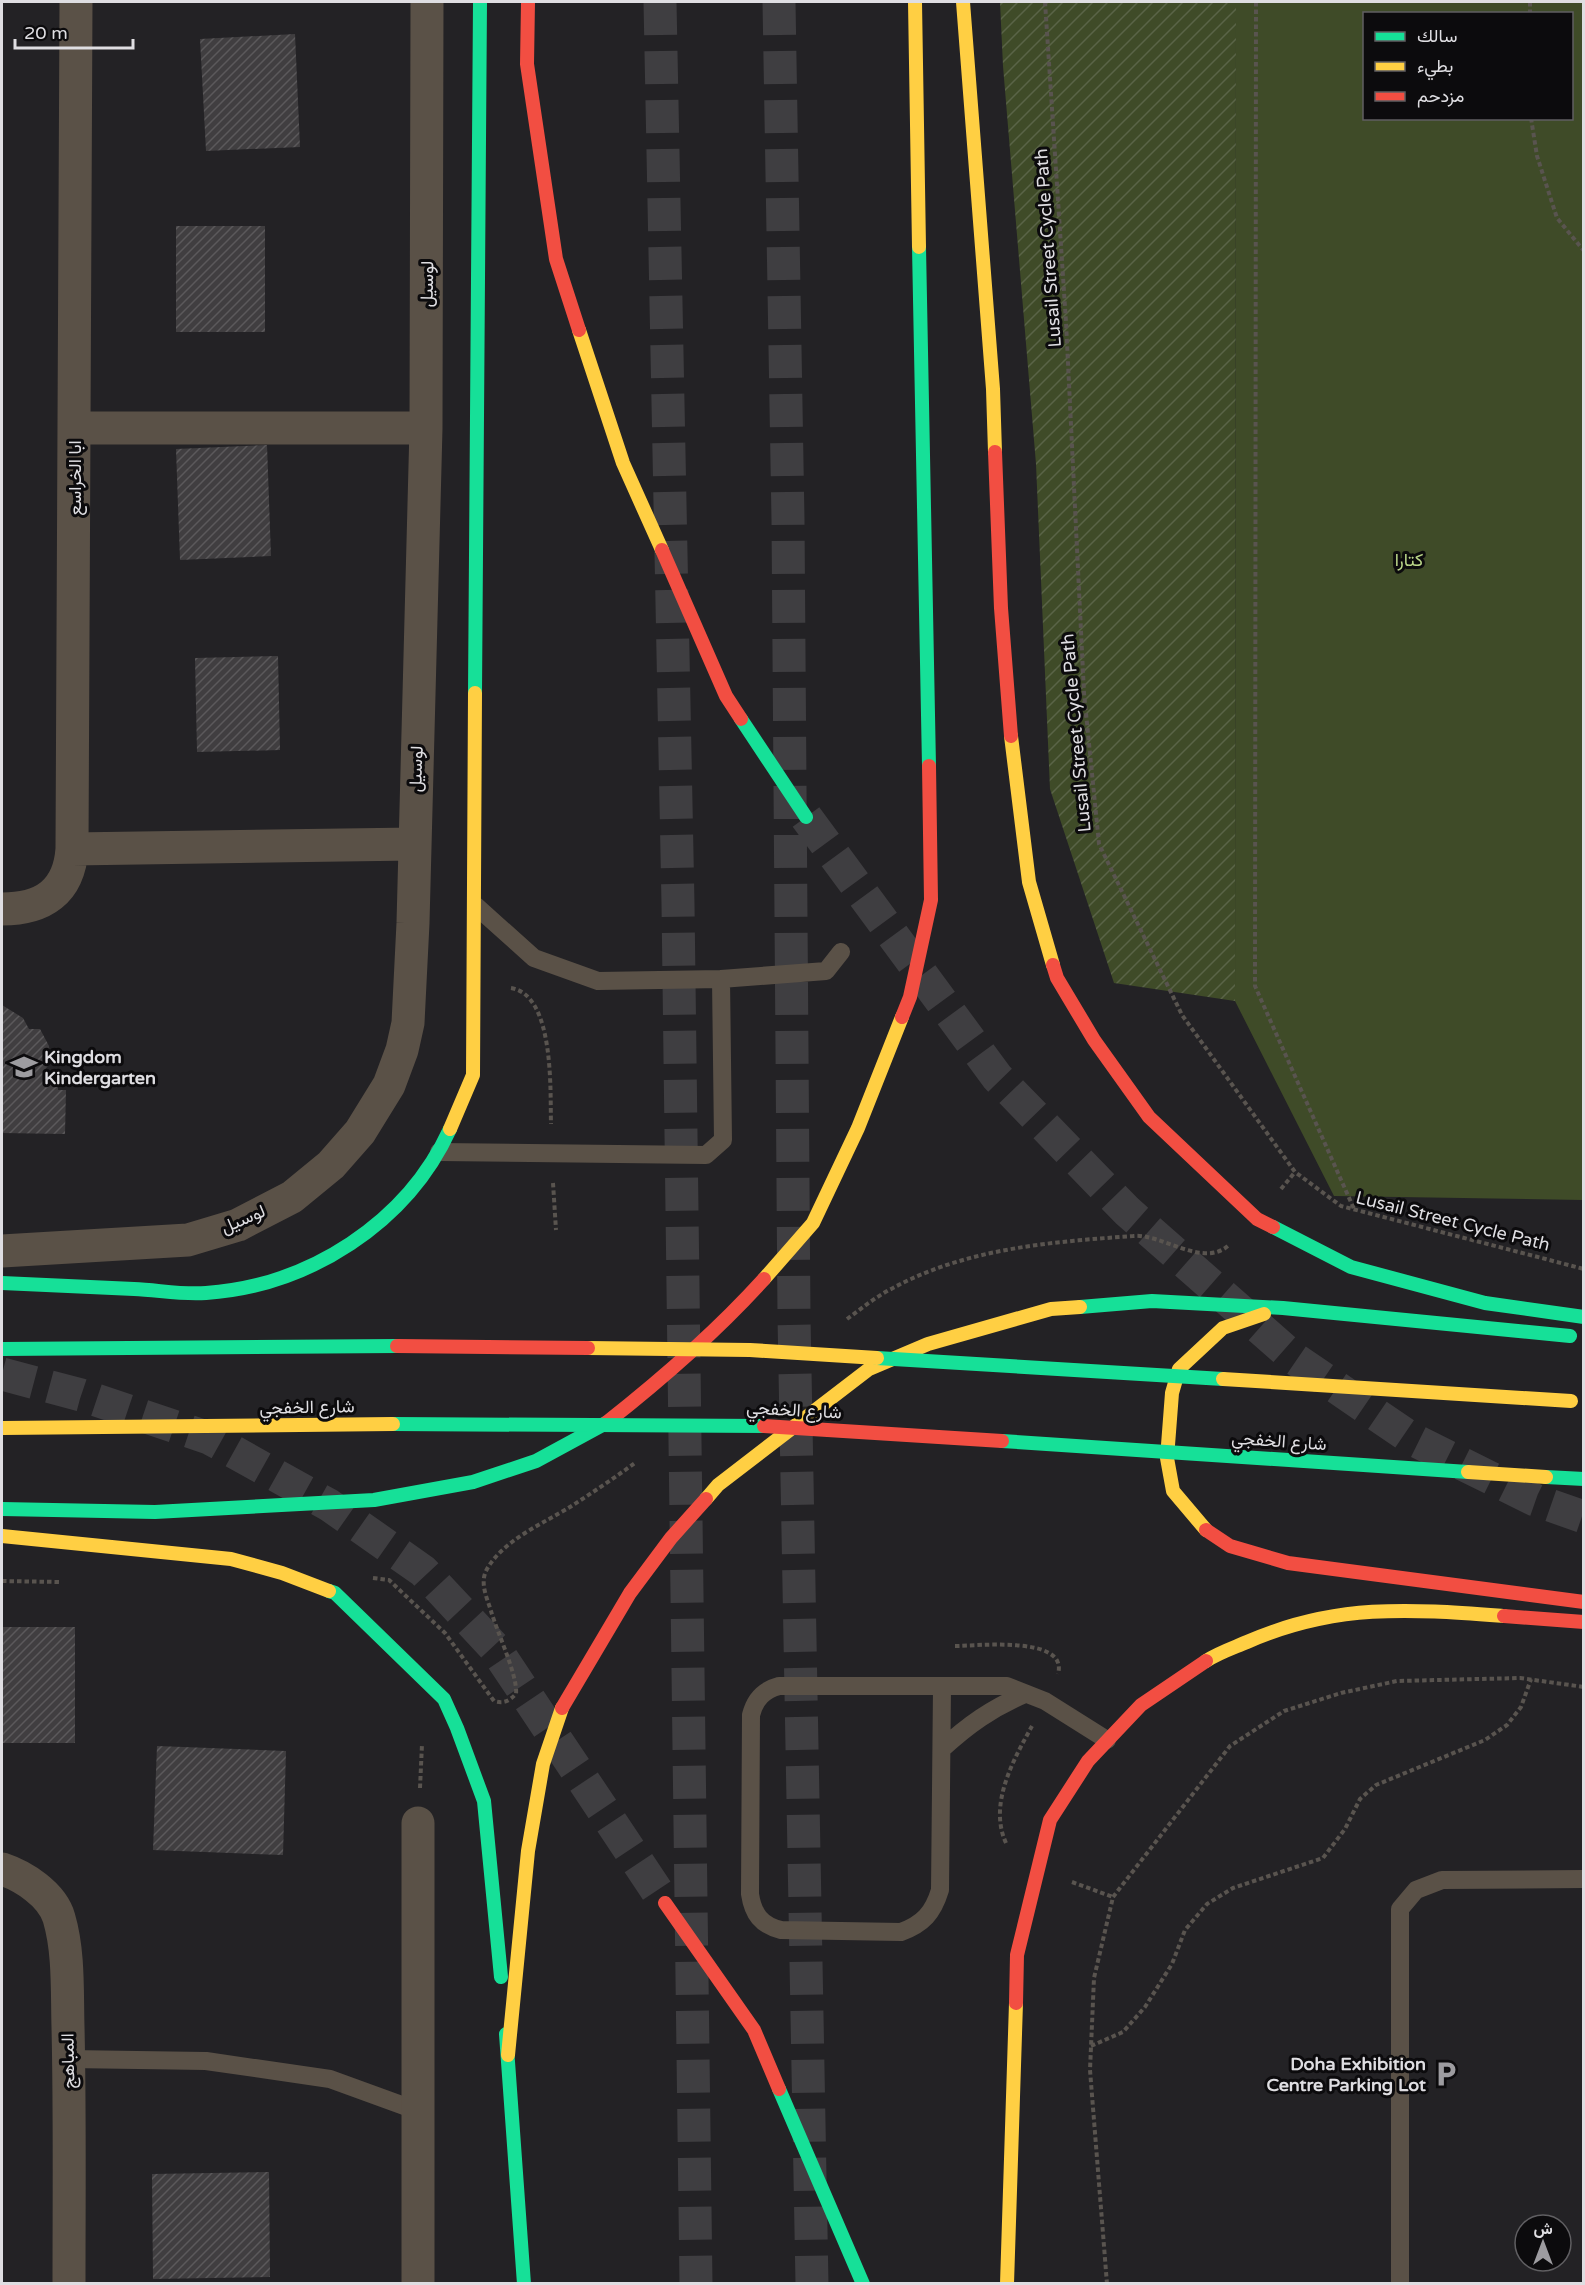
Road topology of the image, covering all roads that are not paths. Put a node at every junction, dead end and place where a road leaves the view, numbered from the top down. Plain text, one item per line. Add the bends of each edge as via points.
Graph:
1 (76, 2) edge
2 (426, 2) edge
3 (480, 2) edge
4 (528, 2) edge
5 (915, 2) edge
6 (963, 2) edge
7 (75, 428) junction
8 (426, 428) junction
9 (806, 817) tunnel mouth
10 (414, 844) junction
11 (72, 849) junction
12 (476, 906) junction
13 (2, 909) edge
14 (841, 952) dead end
15 (721, 979) junction
16 (439, 1152) junction
17 (2, 1251) edge
18 (2, 1283) edge
19 (1283, 1308) junction
20 (1584, 1317) edge
21 (1584, 1338) edge
22 (2, 1349) edge
23 (1577, 1402) edge
24 (2, 1428) edge
25 (1584, 1480) edge
26 (2, 1509) edge
27 (2, 1536) edge
28 (1584, 1602) edge
29 (1584, 1622) edge
30 (942, 1688) junction
31 (1024, 1694) junction
32 (1107, 1740) junction
33 (942, 1749) junction
34 (418, 1822) road end
35 (2, 1869) edge
36 (1584, 1879) edge
37 (665, 1903) tunnel mouth
38 (508, 2055) junction
39 (69, 2059) junction
40 (418, 2111) junction
41 (69, 2283) edge
42 (418, 2283) edge
43 (524, 2283) edge
44 (863, 2283) edge
45 (1007, 2283) edge
46 (1400, 2283) edge

1 - 7 street, ابا الخراسع
2 - 8 street, لوسيل
3 - 12 highway
4 - 9 highway via 527,64 556,259 623,463 726,696
5 - 26 highway via 931,900 910,997 858,1128 813,1223 733,1313 650,1388 599,1429 536,1461 473,1482 374,1500 155,1512
6 - 20 highway via 993,389 1001,608 1014,775 1029,882 1057,978 1094,1040 1149,1117 1257,1219 1351,1267 1485,1303
7 - 8 street
7 - 11 street, ابا الخراسع
8 - 10 street, لوسيل
10 - 11 street
10 - 17 street, لوسيل via 408,1023 402,1050 389,1085 366,1123 331,1166 292,1197 238,1225 188,1240
11 - 13 street, ابا الخراسع via 71,870 55,892 26,908
12 - 15 lane via 534,958 598,981
12 - 16 highway via 473,1075
14 - 15 lane via 826,971
15 - 16 lane via 723,1140 706,1155
16 - 18 highway via 422,1179 377,1227 338,1253 294,1274 258,1285 205,1293
19 - 21 highway
19 - 28 highway via 1223,1328 1179,1369 1172,1393 1167,1458 1173,1491 1202,1527 1230,1546 1288,1563
19 - 38 highway via 1152,1301 1051,1309 928,1344 869,1369 718,1485 630,1593 557,1716 543,1764 528,1851
22 - 23 highway, bridge via 473,1346 750,1350
24 - 25 highway, شارع الخفجي, bridge via 442,1423 753,1425
27 - 38 highway via 231,1559 282,1573 335,1593 411,1664 444,1699 484,1802
29 - 32 highway via 1407,1609 1343,1613 1289,1626 1212,1657 1141,1705
30 - 31 lane via 1007,1686
30 - 33 lane
30 - 33 lane via 870,1684 779,1686 769,1689 754,1704 750,1894 752,1909 759,1918 769,1927 781,1930 901,1932 928,1917 940,1890
31 - 32 lane via 1045,1701
31 - 33 lane via 972,1721
32 - 45 highway via 1088,1761 1050,1820 1017,1955
34 - 40 street
35 - 39 street, المباهج via 38,1890 59,1916 66,1962
36 - 46 lane via 1442,1880 1416,1890 1400,1909
37 - 44 highway via 754,2030
38 - 43 highway
39 - 40 lane via 206,2061 330,2079
39 - 41 street, المباهج
40 - 42 street

